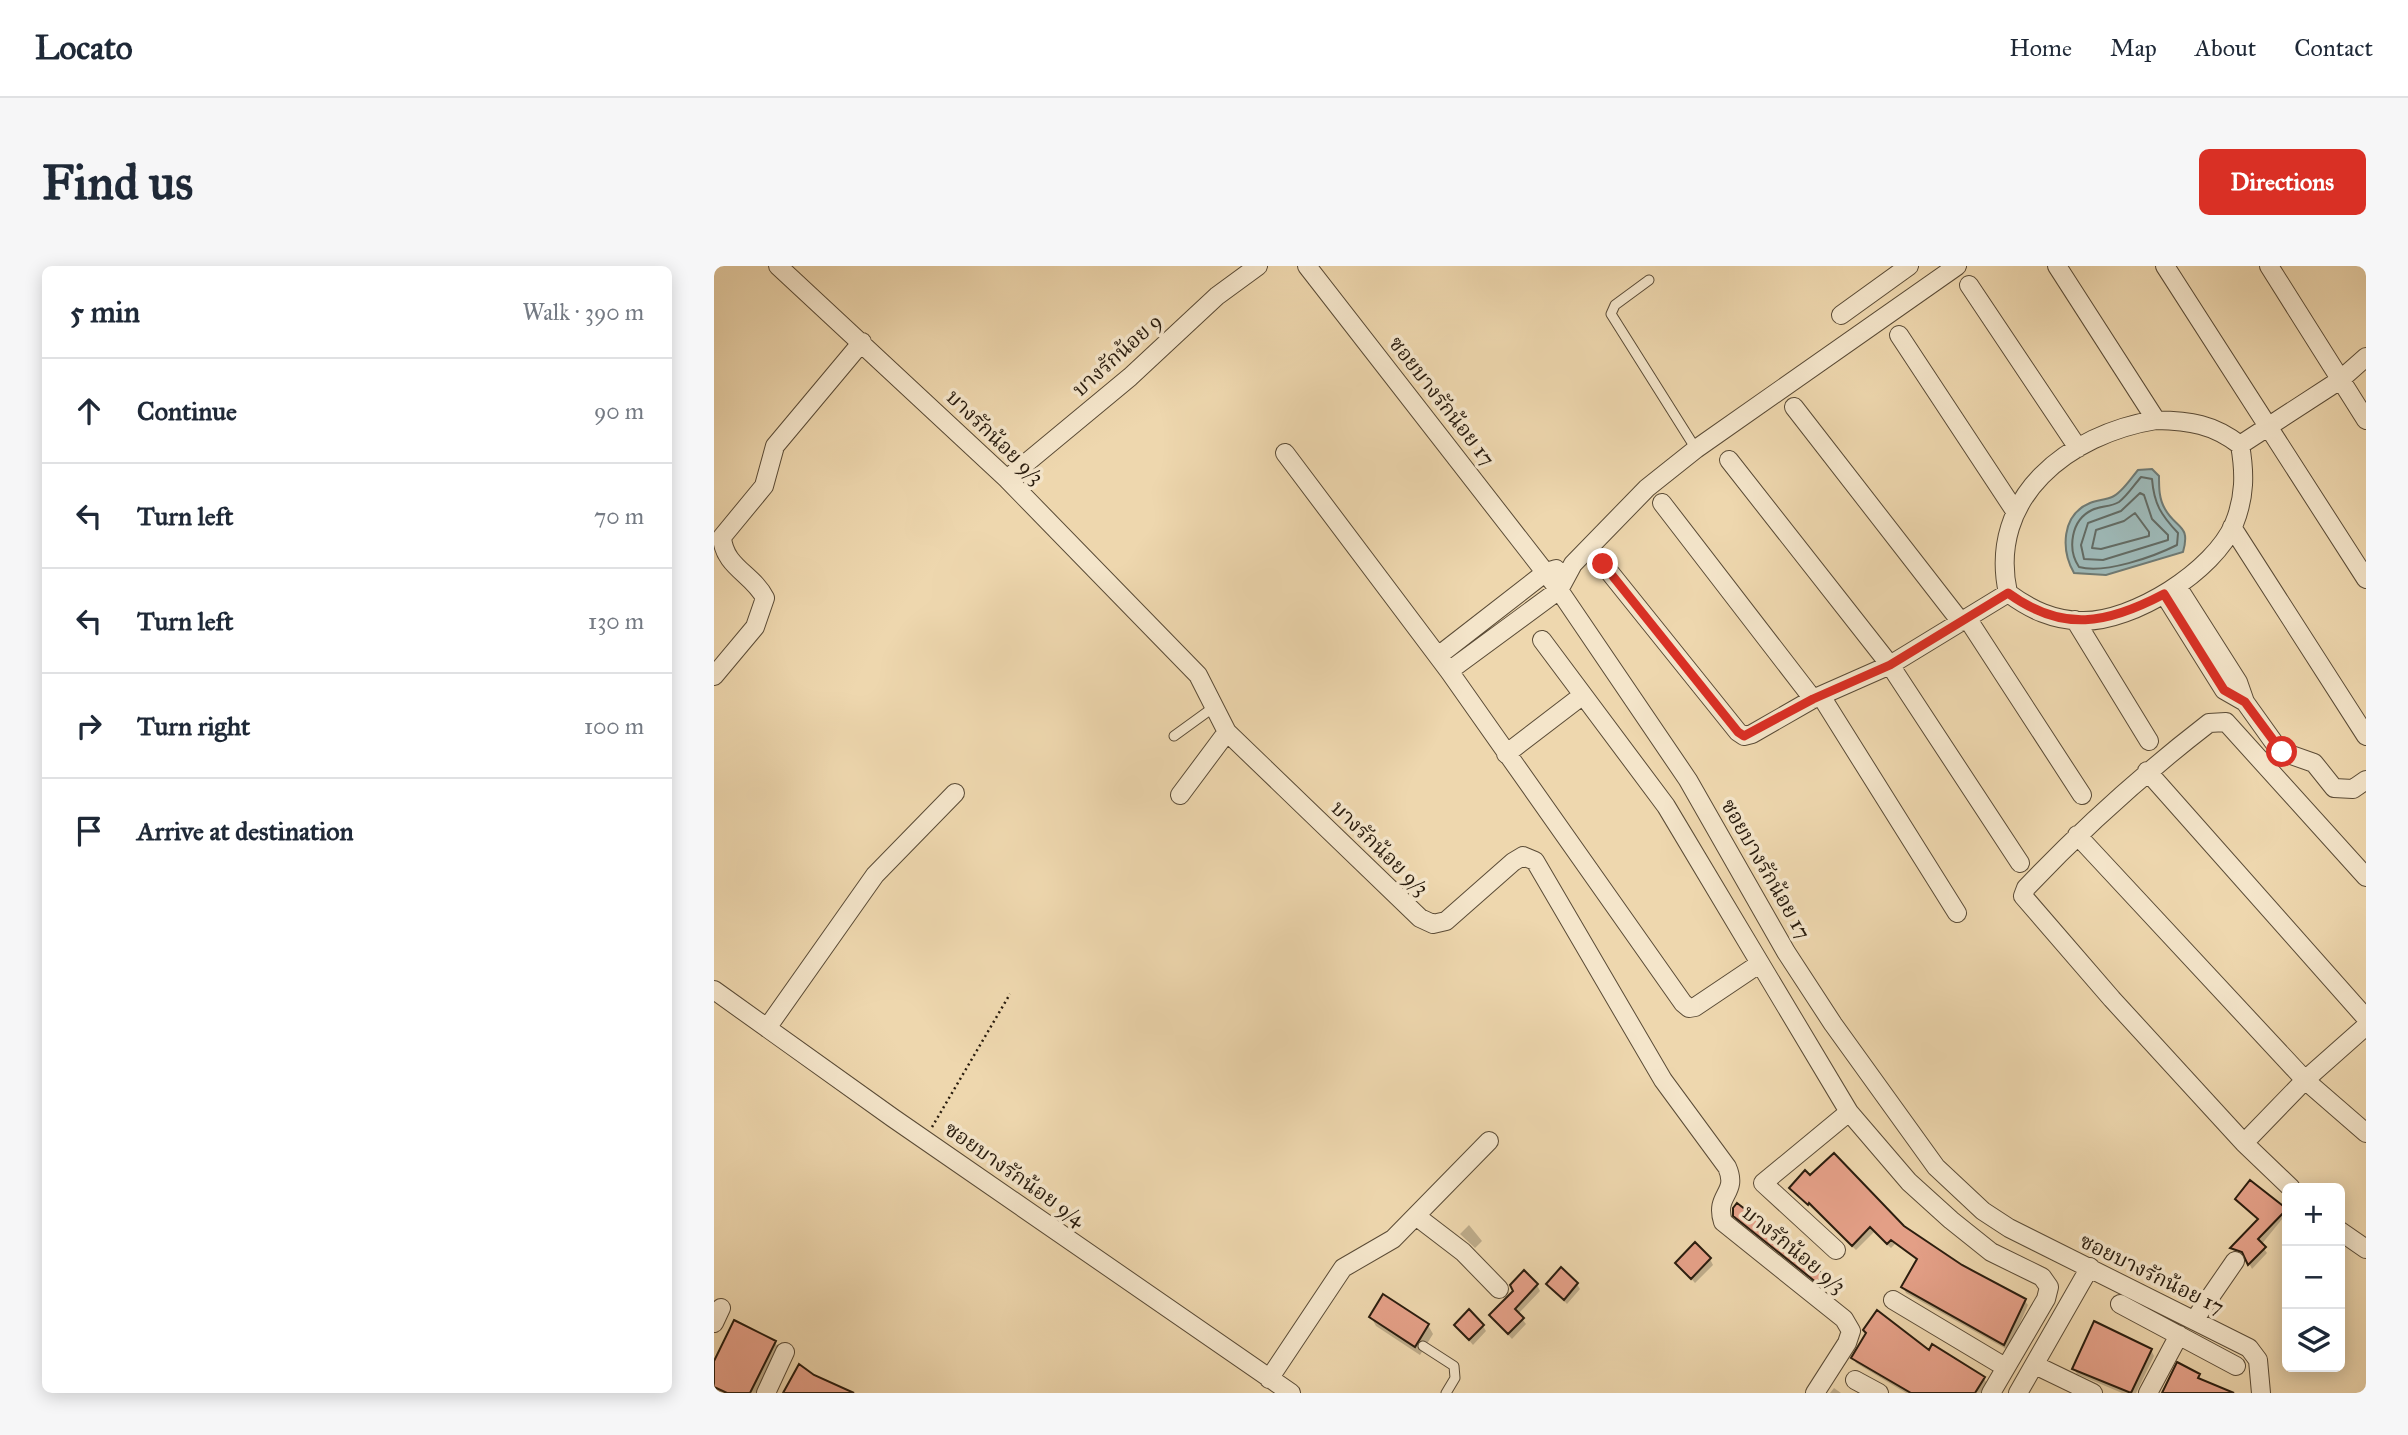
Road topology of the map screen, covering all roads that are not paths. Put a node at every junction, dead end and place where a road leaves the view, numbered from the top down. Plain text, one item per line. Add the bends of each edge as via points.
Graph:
1 (778, 266) edge
2 (1258, 266) edge
3 (1307, 266) edge
4 (1956, 266) edge
5 (2057, 266) edge
6 (2165, 266) edge
7 (2269, 266) edge
8 (1901, 268) edge
9 (1649, 280) dead end
10 (1969, 285) dead end
11 (1841, 315) dead end
12 (1899, 335) dead end
13 (862, 342) junction
14 (2366, 357) edge
15 (2340, 380) junction
16 (1794, 407) dead end
17 (2156, 420) junction
18 (2366, 420) edge
19 (2269, 427) junction
20 (2240, 445) junction
21 (2078, 447) junction
22 (1696, 449) junction
23 (1285, 453) dead end
24 (1729, 460) dead end
25 (1007, 479) junction
26 (1662, 503) dead end
27 (2015, 511) junction
28 (2232, 527) junction
29 (1573, 564) junction
30 (1603, 564) dead end
31 (1546, 572) junction
32 (2366, 579) edge
33 (1559, 590) junction
34 (2170, 590) junction
35 (2008, 593) junction
36 (1964, 620) junction
37 (2075, 620) junction
38 (1542, 640) dead end
39 (1443, 663) junction
40 (1890, 665) junction
41 (714, 676) edge
42 (1583, 695) junction
43 (1817, 697) junction
44 (1214, 707) junction
45 (1227, 733) junction
46 (1174, 736) dead end
47 (2366, 736) edge
48 (2150, 740) dead end
49 (1506, 754) junction
50 (2147, 771) junction
51 (2366, 780) edge
52 (955, 793) dead end
53 (1180, 795) dead end
54 (2082, 795) dead end
55 (2077, 835) junction
56 (2020, 863) dead end
57 (2366, 877) edge
58 (1957, 913) dead end
59 (1759, 964) junction
60 (714, 989) edge
61 (2366, 1018) edge
62 (2366, 1026) edge
63 (767, 1028) junction
64 (2305, 1080) junction
65 (1849, 1112) junction
66 (2366, 1133) edge
67 (1489, 1141) dead end
68 (2244, 1143) junction
69 (2286, 1183) edge
70 (1416, 1216) junction
71 (2345, 1234) edge
72 (2366, 1249) edge
73 (1836, 1250) dead end
74 (2235, 1261) dead end
75 (2090, 1267) junction
76 (1499, 1289) dead end
77 (1893, 1300) dead end
78 (2120, 1304) dead end
79 (2194, 1320) junction
80 (2179, 1335) junction
81 (1423, 1346) dead end
82 (785, 1352) dead end
83 (2035, 1365) junction
84 (2235, 1366) dead end
85 (2005, 1367) junction
86 (1269, 1379) junction
87 (1855, 1380) dead end
88 (766, 1393) edge
89 (1291, 1393) edge
90 (1446, 1393) edge
91 (1815, 1393) edge
92 (1879, 1393) edge
93 (1991, 1393) edge
94 (2018, 1393) edge
95 (2093, 1393) edge
96 (2148, 1393) edge
97 (2261, 1393) edge

1 - 13 street, บางรักน้อย 9/3
2 - 25 street, บางรักน้อย 9 via 1217,296 1130,377
3 - 31 street, ซอยบางรักน้อย 17
4 - 22 street
5 - 17 street
6 - 19 street
7 - 15 street
8 - 11 street
9 - 22 lane via 1615,305 1611,314
10 - 21 street
12 - 27 street
13 - 25 street, บางรักน้อย 9/3
13 - 41 street via 775,446 764,486 722,537 723,551 731,563 759,586 765,598 759,620
14 - 15 street
15 - 18 street
15 - 19 street
16 - 36 street
17 - 20 street via 2205,424
17 - 21 street via 2124,427
19 - 20 street
19 - 32 street
20 - 28 street via 2243,494
21 - 27 street via 2046,472
22 - 29 street via 1647,488
23 - 39 street
24 - 40 street
25 - 44 street, บางรักน้อย 9/3 via 1198,675
26 - 43 street
27 - 35 street via 2004,548
28 - 34 street via 2209,557
28 - 47 street
29 - 31 street
29 - 33 street
30 - 43 street via 1741,734 1752,734
31 - 33 street, ซอยบางรักน้อย 17
31 - 39 street
33 - 39 street
33 - 75 street, ซอยบางรักน้อย 17 via 1688,779 1786,952 1936,1167 2008,1228
34 - 37 street via 2110,617
34 - 51 street via 2238,682 2245,702 2280,751 2314,762 2332,787 2350,789
35 - 36 street
35 - 37 street via 2040,612
36 - 40 street
36 - 54 street
37 - 48 street
38 - 42 street
39 - 49 street
40 - 43 street
40 - 56 street
42 - 49 street
42 - 59 street via 1666,806
43 - 58 street
44 - 45 street, บางรักน้อย 9/3
44 - 46 lane
45 - 53 street
45 - 91 street, บางรักน้อย 9/3 via 1420,918 1433,924 1446,921 1513,862 1523,856 1535,861 1663,1080 1727,1167 1730,1190 1718,1208 1724,1222 1844,1319 1851,1331
49 - 59 street via 1689,1008
50 - 55 street
50 - 57 street via 2209,723 2226,722
50 - 61 street
52 - 63 street via 875,875
55 - 64 street
55 - 68 street via 2026,888 2024,896
59 - 65 street
60 - 63 street, ซอยบางรักน้อย 9/4
62 - 64 street
63 - 86 street, ซอยบางรักน้อย 9/4
64 - 66 street
64 - 68 street
65 - 73 street via 1763,1183
65 - 85 street via 1909,1182 1951,1220 1991,1252 2042,1277 2049,1287
67 - 70 street
68 - 69 street
70 - 76 street
70 - 86 street via 1393,1239 1343,1268
71 - 72 street
74 - 79 street
75 - 79 street, ซอยบางรักน้อย 17
75 - 83 street
77 - 85 street
78 - 80 street
79 - 97 street, ซอยบางรักน้อย 17 via 2249,1349 2258,1360
80 - 84 street
80 - 96 street
81 - 90 lane via 1454,1366 1455,1378
82 - 88 street
83 - 94 street
83 - 95 street
85 - 93 street
86 - 89 street, ซอยบางรักน้อย 9/4
87 - 92 street

